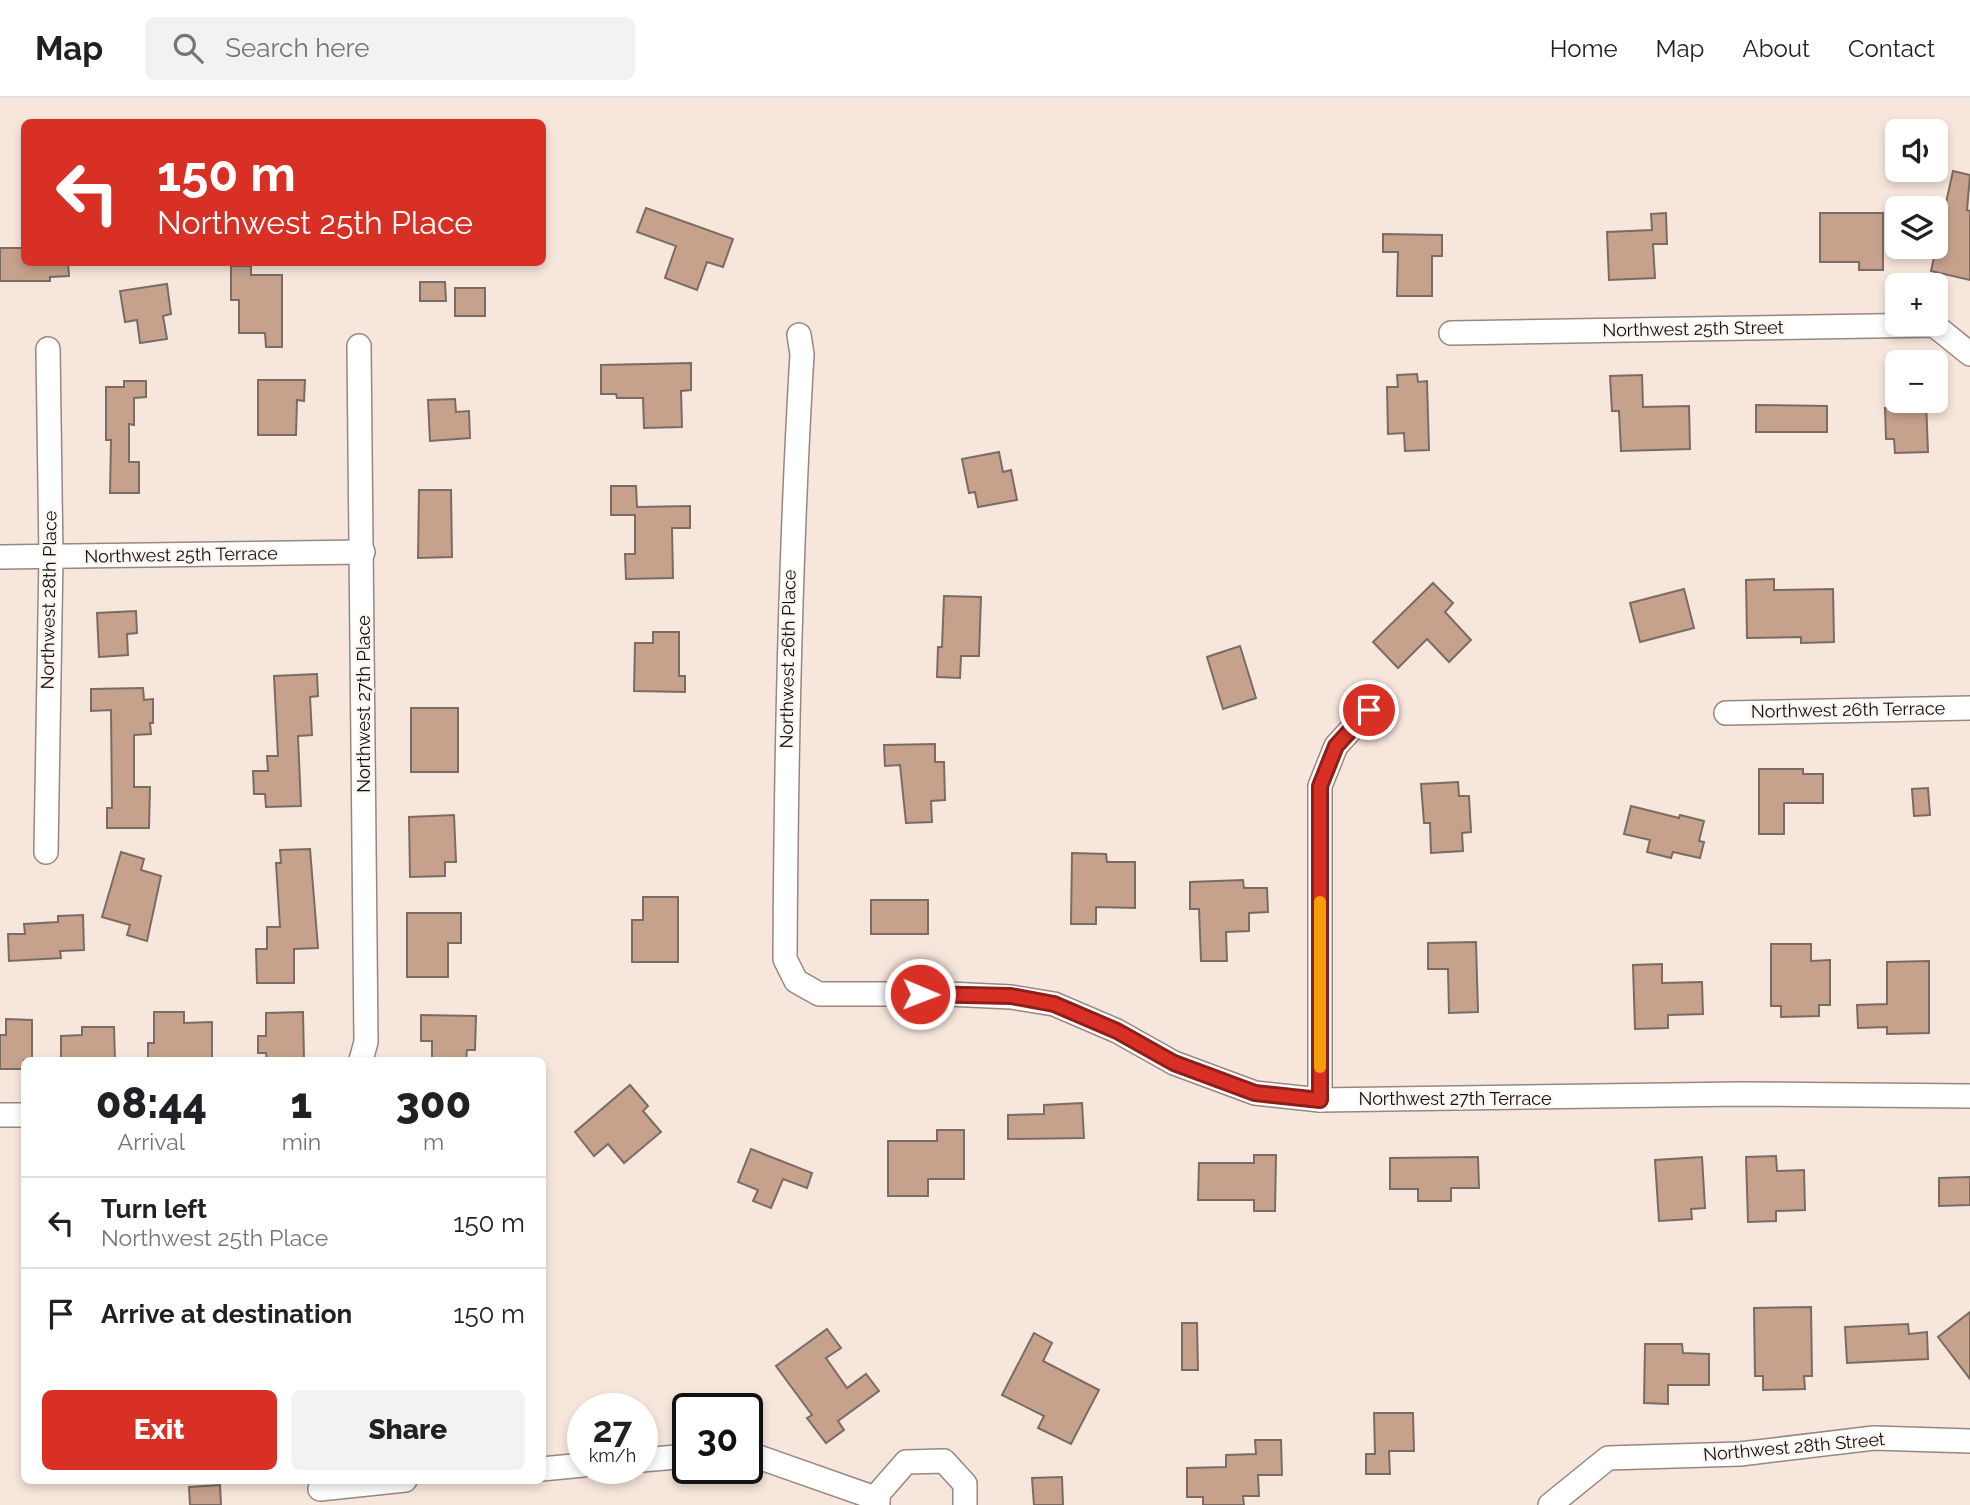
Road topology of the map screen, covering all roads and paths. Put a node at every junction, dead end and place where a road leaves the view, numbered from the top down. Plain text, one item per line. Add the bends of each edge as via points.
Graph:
1 (1885, 326) edge
2 (1451, 333) dead end
3 (799, 335) dead end
4 (1948, 336) edge
5 (359, 346) dead end
6 (48, 349) dead end
7 (1970, 354) edge
8 (363, 551) junction
9 (51, 557) junction
10 (0, 558) edge
11 (1970, 708) edge
12 (1369, 710) dead end
13 (1726, 713) dead end
14 (46, 852) dead end
15 (796, 981) joint
16 (362, 1057) edge
17 (1970, 1096) edge
18 (1320, 1100) junction
19 (0, 1115) edge
20 (21, 1115) edge
21 (1970, 1441) edge
22 (763, 1459) edge
23 (567, 1467) edge
24 (546, 1469) edge
25 (374, 1484) edge
26 (320, 1491) edge
27 (878, 1502) edge
28 (965, 1505) edge
29 (1550, 1505) edge

1 - 2 street, Northwest 25th Street
3 - 15 street, Northwest 26th Place via 802,354 786,739 785,959
4 - 7 street
5 - 8 street, Northwest 27th Place
6 - 9 street, Northwest 28th Place
8 - 9 street, Northwest 25th Terrace
8 - 16 street, Northwest 27th Place via 366,1042
9 - 10 street, Northwest 25th Terrace
9 - 14 street, Northwest 28th Place
11 - 13 street, Northwest 26th Terrace
12 - 18 street via 1336,746 1320,786
15 - 18 street, Northwest 27th Terrace via 819,995 1011,996 1054,1004 1117,1031 1174,1063 1255,1093
17 - 18 street, Northwest 27th Terrace
19 - 20 street
21 - 29 street, Northwest 28th Street via 1874,1438 1740,1454 1608,1458
22 - 27 street
23 - 24 street
25 - 26 street
27 - 28 street via 878,1494 906,1462 944,1461 965,1484

